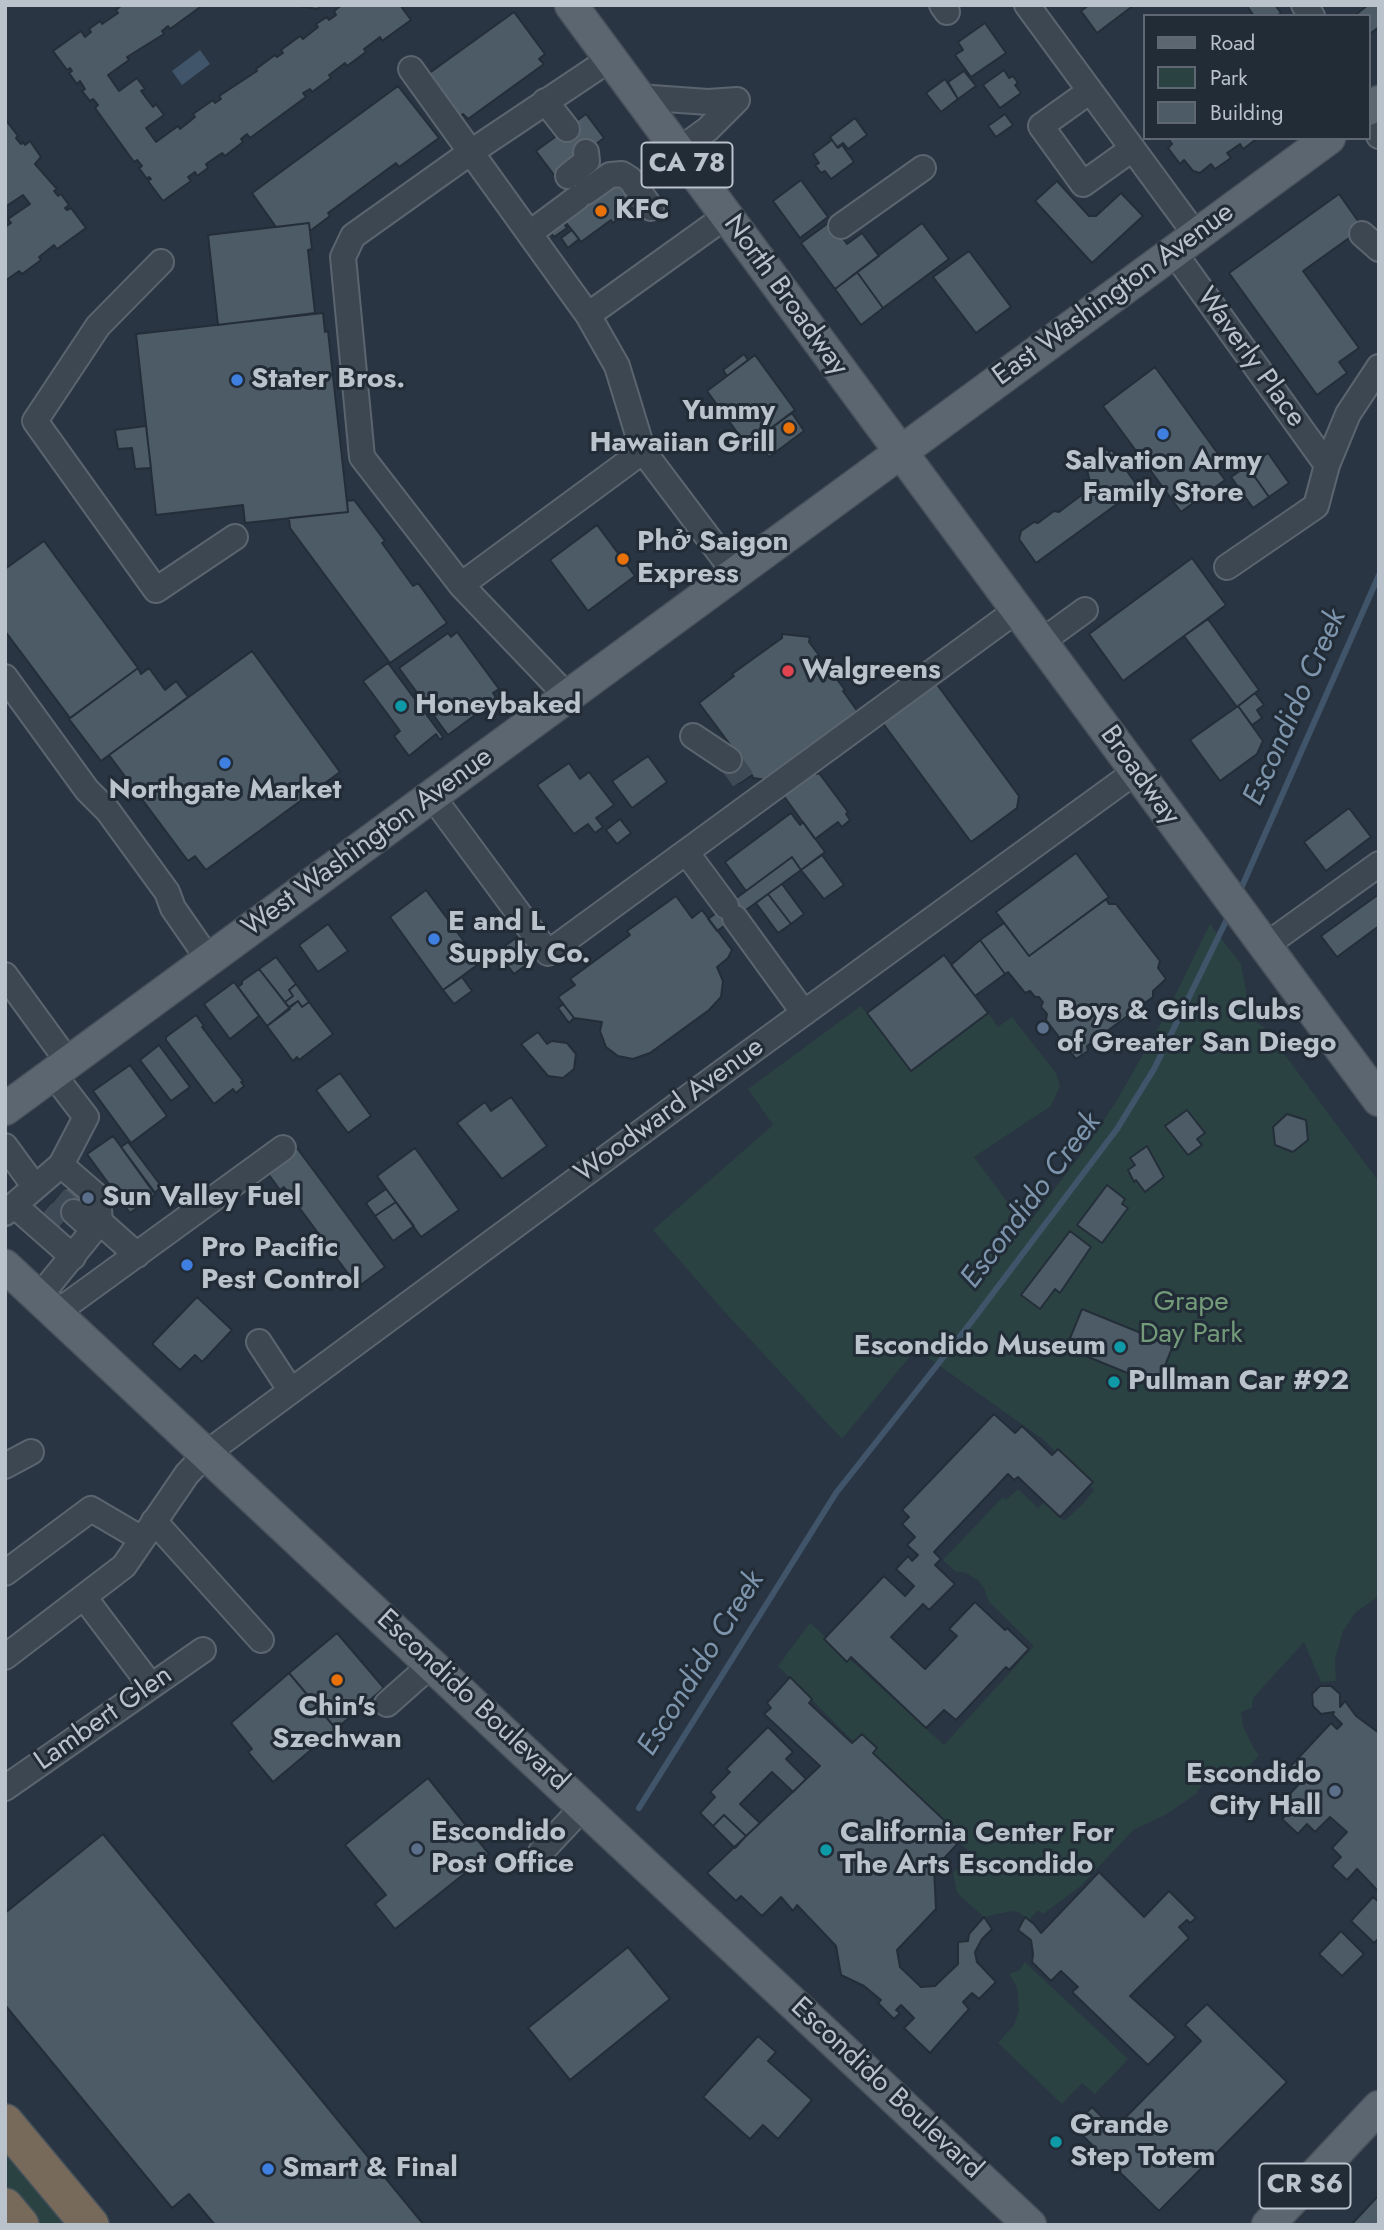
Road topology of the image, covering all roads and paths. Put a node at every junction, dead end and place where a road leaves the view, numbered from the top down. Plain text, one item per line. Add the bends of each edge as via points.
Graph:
1 (571, 5) edge
2 (1027, 5) edge
3 (610, 58) junction
4 (411, 69) dead end
5 (1090, 91) junction
6 (638, 97) junction
7 (545, 101) junction
8 (1370, 114) edge
9 (567, 129) dead end
10 (1379, 136) edge
11 (1326, 140) edge
12 (1132, 149) junction
13 (678, 151) junction
14 (471, 152) junction
15 (586, 152) dead end
16 (923, 168) dead end
17 (577, 189) junction
18 (651, 208) dead end
19 (726, 216) junction
20 (841, 226) dead end
21 (530, 233) junction
22 (1184, 243) junction
23 (161, 262) dead end
24 (588, 315) junction
25 (1379, 367) edge
26 (643, 451) junction
27 (900, 452) junction
28 (1327, 465) junction
29 (235, 537) dead end
30 (1227, 567) dead end
31 (736, 573) junction
32 (460, 585) junction
33 (1017, 610) junction
34 (1085, 610) dead end
35 (1041, 642) junction
36 (5, 677) edge
37 (567, 696) junction
38 (693, 736) dead end
39 (729, 760) tunnel mouth
40 (1135, 772) junction
41 (432, 796) junction
42 (686, 852) junction
43 (1379, 864) edge
44 (1256, 934) junction
45 (209, 960) junction
46 (5, 975) edge
47 (804, 1013) junction
48 (61, 1069) junction
49 (1379, 1100) edge
50 (5, 1109) edge
51 (5, 1146) edge
52 (283, 1148) dead end
53 (61, 1165) junction
54 (39, 1204) edge
55 (88, 1239) junction
56 (137, 1255) junction
57 (5, 1266) edge
58 (48, 1305) junction
59 (259, 1342) dead end
60 (291, 1391) junction
61 (31, 1452) dead end
62 (206, 1453) junction
63 (5, 1466) edge
64 (148, 1530) junction
65 (5, 1573) edge
66 (84, 1597) junction
67 (261, 1640) dead end
68 (203, 1650) dead end
69 (5, 1657) edge
70 (432, 1664) junction
71 (151, 1686) junction
72 (387, 1704) dead end
73 (5, 1788) edge
74 (584, 1806) junction
75 (541, 1852) dead end
76 (1379, 2107) edge
77 (5, 2123) edge
78 (5, 2207) edge
79 (20, 2225) edge
80 (90, 2225) edge
81 (1030, 2225) edge
82 (1268, 2225) edge

1 - 3 main road, North Broadway / CA 78
2 - 5 street, Waverly Place
3 - 6 main road, North Broadway / CA 78
3 - 7 street
4 - 14 street
5 - 12 street, Waverly Place
5 - 12 street via 1041,126 1083,184
6 - 13 main road, North Broadway / CA 78
6 - 13 street via 708,103 737,100
7 - 9 street
7 - 14 street
8 - 10 street
11 - 22 main road, East Washington Avenue
12 - 22 street, Waverly Place
13 - 19 main road, North Broadway / CA 78
14 - 21 street
14 - 32 street via 353,236 343,257 362,457
15 - 17 street
16 - 20 street
17 - 18 street via 622,174
17 - 21 street
19 - 24 street
19 - 27 main road, North Broadway / CA 78
21 - 24 street
22 - 27 main road, East Washington Avenue
22 - 28 street, Waverly Place
23 - 29 street via 98,326 35,421 156,590
24 - 26 street via 617,366
25 - 28 street via 1348,414
26 - 31 street
26 - 32 street
27 - 31 main road, West Washington Avenue
27 - 33 main road, Broadway
28 - 30 street via 1316,506
31 - 37 main road, West Washington Avenue
32 - 37 street
33 - 35 main road, Broadway
33 - 42 street via 751,790
34 - 35 street
35 - 40 main road, Broadway
36 - 45 street via 167,892
37 - 41 main road, West Washington Avenue
38 - 39 street
40 - 44 main road, Broadway
40 - 47 street, Woodward Avenue
41 - 42 street via 548,953
41 - 45 main road, West Washington Avenue
42 - 47 street
43 - 44 street
44 - 49 main road, Broadway
45 - 48 main road, West Washington Avenue
46 - 48 street
47 - 60 street, Woodward Avenue
48 - 50 main road, West Washington Avenue
48 - 53 street via 86,1117
51 - 54 street
52 - 56 street
53 - 54 street
53 - 55 street via 98,1197
54 - 55 street
54 - 55 street
55 - 56 street
55 - 58 street
56 - 58 street
57 - 58 main road, Escondido Boulevard
58 - 62 main road, Escondido Boulevard
59 - 60 street
60 - 62 street, Woodward Avenue
61 - 63 street
62 - 64 street, Woodward Avenue
62 - 70 main road, Escondido Boulevard
64 - 65 street via 91,1509
64 - 66 street, Woodward Avenue via 124,1566
64 - 67 street
66 - 69 street, Woodward Avenue
66 - 71 street
68 - 71 street, Lambert Glen
70 - 72 street
70 - 74 main road, Escondido Boulevard
71 - 73 street, Lambert Glen
74 - 75 street
74 - 81 main road, Escondido Boulevard
76 - 82 main road, CR S6
77 - 80 highway
78 - 79 highway

